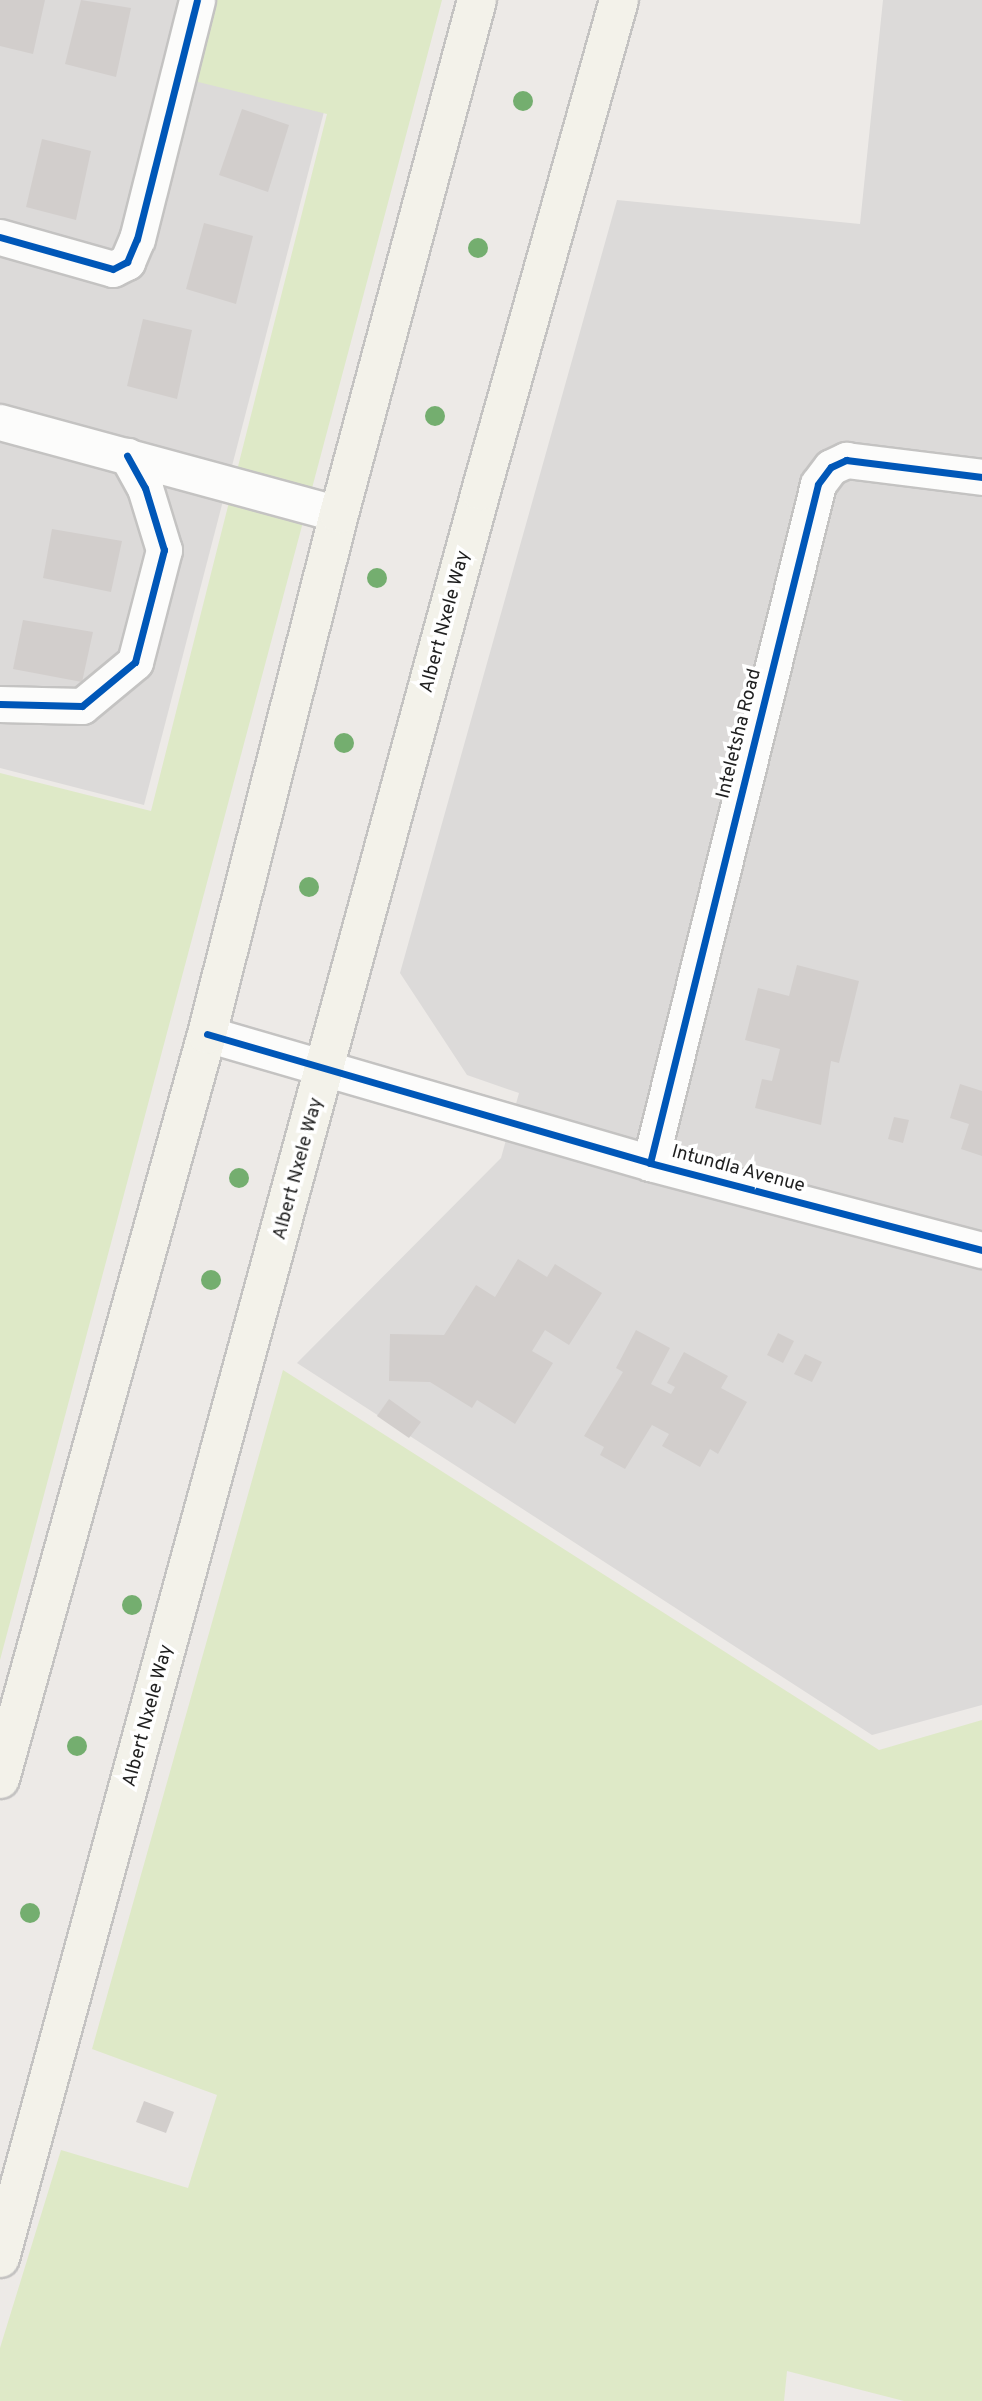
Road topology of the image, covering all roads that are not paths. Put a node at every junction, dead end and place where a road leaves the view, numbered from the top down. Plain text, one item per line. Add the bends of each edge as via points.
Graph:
1 (197, 0) edge
2 (477, 0) edge
3 (619, 0) edge
4 (0, 237) edge
5 (0, 422) edge
6 (127, 456) junction
7 (982, 477) edge
8 (339, 514) junction
9 (0, 704) edge
10 (207, 1034) junction
11 (327, 1067) junction
12 (650, 1163) junction
13 (982, 1250) edge
14 (0, 1779) edge
15 (0, 2258) edge

1 - 4 street via 137,239 127,262 113,269
2 - 8 main road
3 - 11 main road, Albert Nxele Way via 481,491
5 - 6 street
6 - 8 street
6 - 9 street via 145,488 164,550 135,662 82,706
7 - 12 street, Inteletsha Road via 846,460 831,467 818,484
8 - 10 main road
10 - 11 street, Intundla Avenue
10 - 14 main road
11 - 12 street, Intundla Avenue
11 - 15 main road, Albert Nxele Way
12 - 13 street, Intundla Avenue

